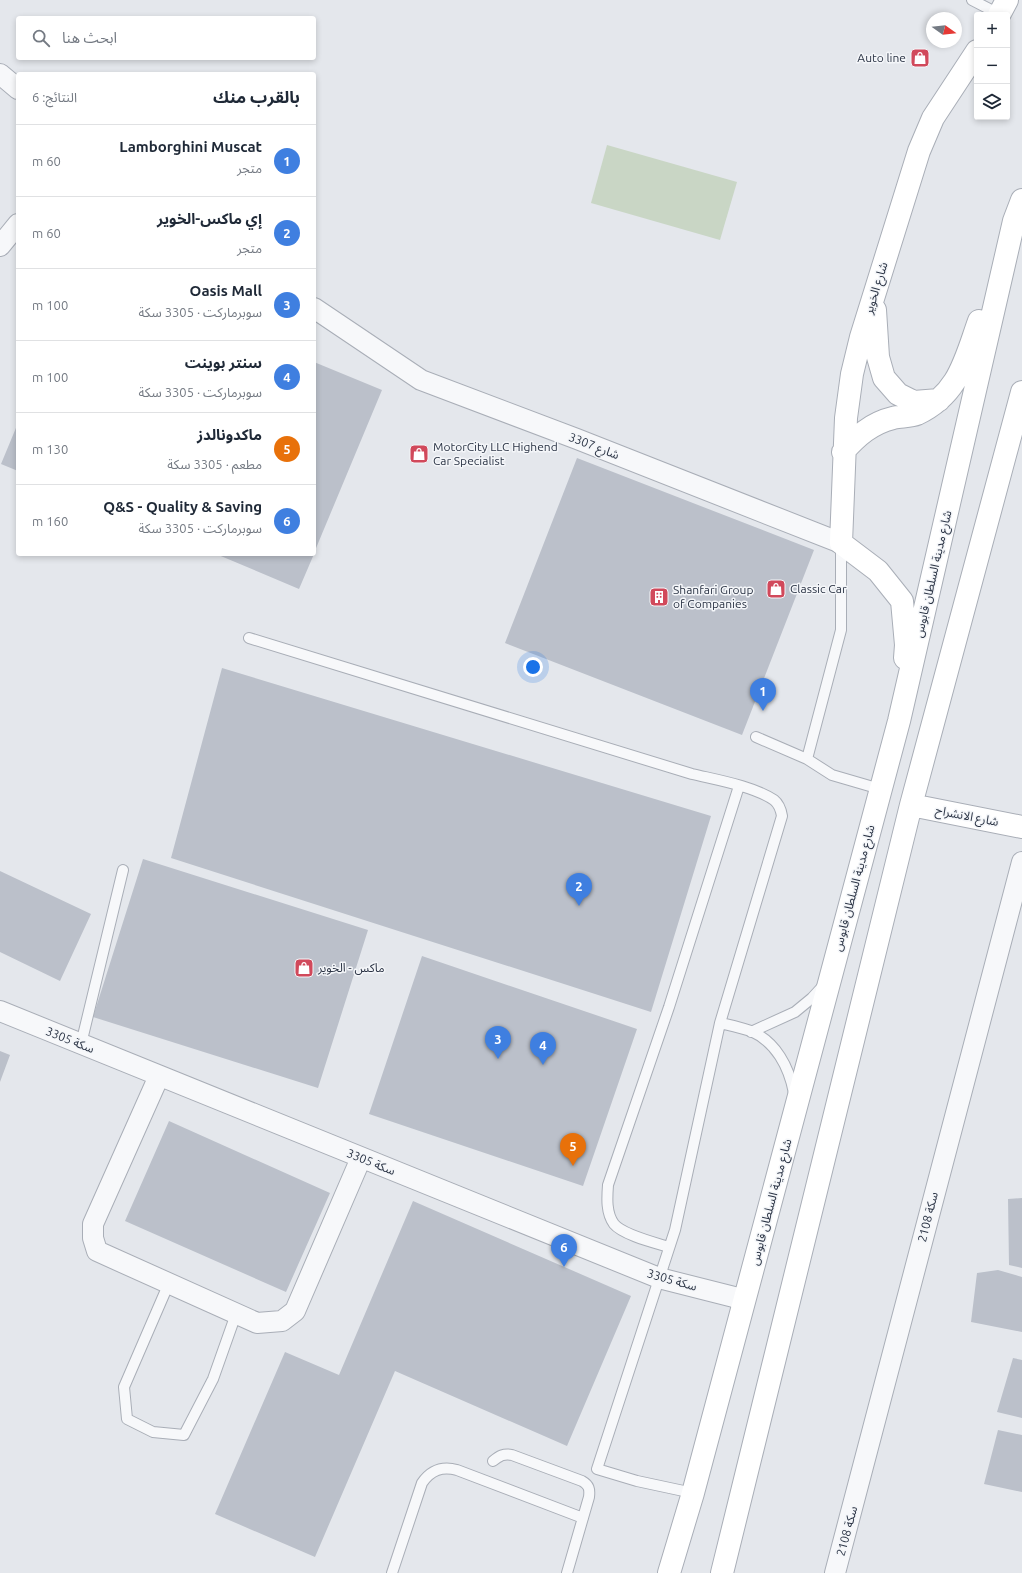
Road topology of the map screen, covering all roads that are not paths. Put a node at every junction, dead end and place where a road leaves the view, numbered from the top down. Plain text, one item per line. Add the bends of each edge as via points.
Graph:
1 (972, 0) edge
2 (1002, 10) edge
3 (974, 56) edge
4 (0, 74) edge
5 (16, 87) edge
6 (1022, 200) edge
7 (1014, 221) junction
8 (16, 226) edge
9 (0, 246) edge
10 (874, 292) junction
11 (316, 309) edge
12 (1022, 392) edge
13 (939, 400) junction
14 (844, 452) junction
15 (841, 543) junction
16 (249, 638) dead end
17 (899, 721) junction
18 (756, 737) dead end
19 (807, 759) junction
20 (739, 786) junction
21 (880, 789) junction
22 (911, 806) junction
23 (1022, 827) edge
24 (1022, 862) edge
25 (123, 870) dead end
26 (831, 976) junction
27 (0, 1011) edge
28 (720, 1023) junction
29 (751, 1032) junction
30 (81, 1044) junction
31 (159, 1076) junction
32 (796, 1106) junction
33 (361, 1158) junction
34 (669, 1247) junction
35 (659, 1278) junction
36 (169, 1283) junction
37 (744, 1302) junction
38 (236, 1314) junction
39 (493, 1461) dead end
40 (693, 1493) junction
41 (583, 1518) junction
42 (392, 1573) edge
43 (567, 1573) edge
44 (669, 1573) edge
45 (722, 1573) edge
46 (835, 1573) edge

1 - 2 lane
3 - 10 main road, شارع الخوير via 934,118 919,151
4 - 5 street
6 - 7 main road, شارع مدينة السلطان قابوس
7 - 13 main road via 960,373 952,387
7 - 17 main road, شارع مدينة السلطان قابوس
8 - 9 street
10 - 13 main road via 878,357 884,378 898,394 914,402
10 - 14 main road, شارع الخوير via 852,374
11 - 15 street, 3307 شارع via 421,380
12 - 22 main road
13 - 14 main road via 916,415 893,418 876,424 857,436
14 - 15 main road, شارع الخوير
15 - 17 main road via 878,571 902,602 906,645
15 - 19 lane via 842,630
16 - 20 lane
17 - 21 main road, شارع مدينة السلطان قابوس
18 - 19 lane
19 - 21 lane via 832,775
20 - 28 lane via 775,800 782,816
20 - 34 lane via 608,1185 609,1212 615,1225 634,1237
21 - 26 main road, شارع مدينة السلطان قابوس
22 - 23 main road, شارع الانشراح
22 - 45 main road
24 - 46 street, سكة 2108
25 - 30 lane
26 - 29 lane via 812,998 795,1012
26 - 32 main road, شارع مدينة السلطان قابوس
27 - 30 street, 3305 سكة
28 - 29 lane
28 - 34 lane
29 - 32 lane via 774,1047 783,1060 792,1080
30 - 31 street, 3305 سكة
31 - 33 street, 3305 سكة
31 - 36 street via 93,1224 93,1238 97,1251
32 - 37 main road, شارع مدينة السلطان قابوس
33 - 35 street, 3305 سكة
33 - 38 street via 294,1311 282,1321 257,1323
34 - 35 lane
35 - 37 street, 3305 سكة via 734,1297
35 - 40 lane via 597,1469
36 - 38 street
36 - 38 lane via 124,1387 127,1419 153,1432 184,1435 213,1379
37 - 40 main road, شارع مدينة السلطان قابوس
39 - 41 lane via 504,1454 512,1455 586,1483 590,1491
40 - 44 main road, شارع مدينة السلطان قابوس
41 - 42 lane via 458,1470 443,1468 427,1476 422,1483
41 - 43 lane

